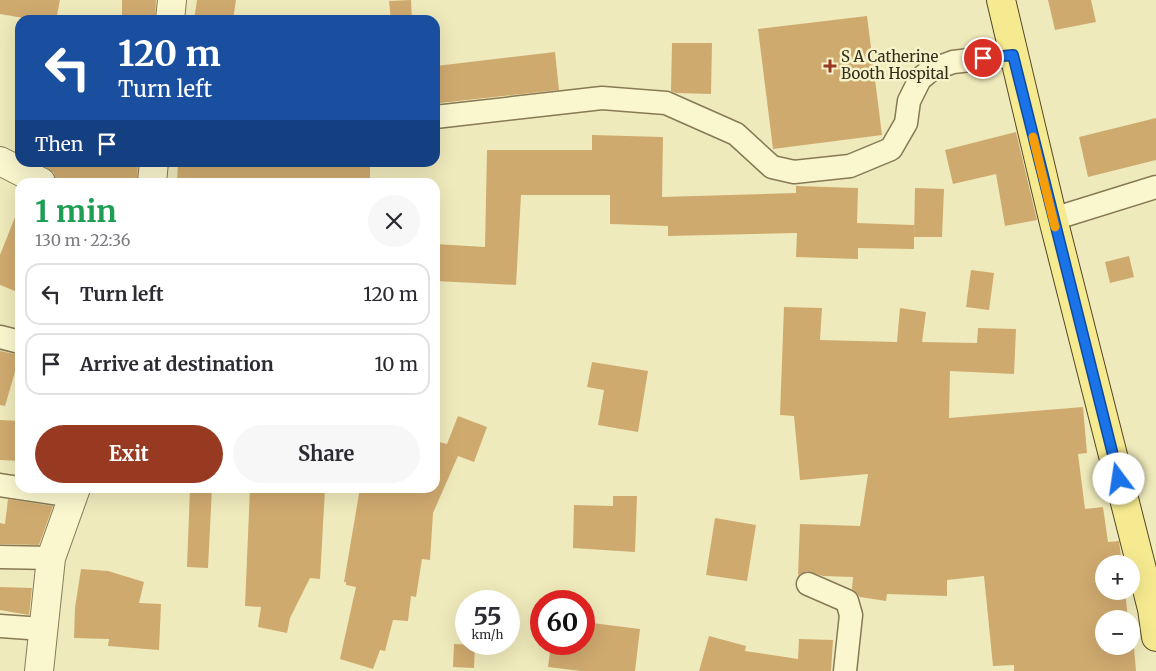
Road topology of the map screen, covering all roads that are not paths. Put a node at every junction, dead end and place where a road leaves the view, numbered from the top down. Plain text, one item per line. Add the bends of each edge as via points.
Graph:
1 (172, 0) edge
2 (1001, 0) edge
3 (170, 15) edge
4 (1013, 55) junction
5 (440, 116) edge
6 (0, 161) edge
7 (33, 178) edge
8 (1156, 187) edge
9 (1053, 219) junction
10 (0, 337) edge
11 (15, 341) edge
12 (0, 485) edge
13 (15, 486) edge
14 (74, 493) edge
15 (0, 557) edge
16 (51, 558) junction
17 (808, 584) dead end
18 (0, 626) edge
19 (43, 629) junction
20 (1156, 637) edge
21 (39, 671) edge
22 (845, 671) edge

1 - 3 street
2 - 4 main road
4 - 5 street via 954,62 931,70 920,79 909,101 906,123 891,149 850,166 794,172 772,167 736,134 666,103 602,98
4 - 9 main road
6 - 7 street
8 - 9 street
9 - 20 main road via 1152,609
10 - 11 street
12 - 13 street
14 - 16 street
15 - 16 street
16 - 19 street
17 - 22 street via 847,601 851,615
18 - 19 street
19 - 21 street

